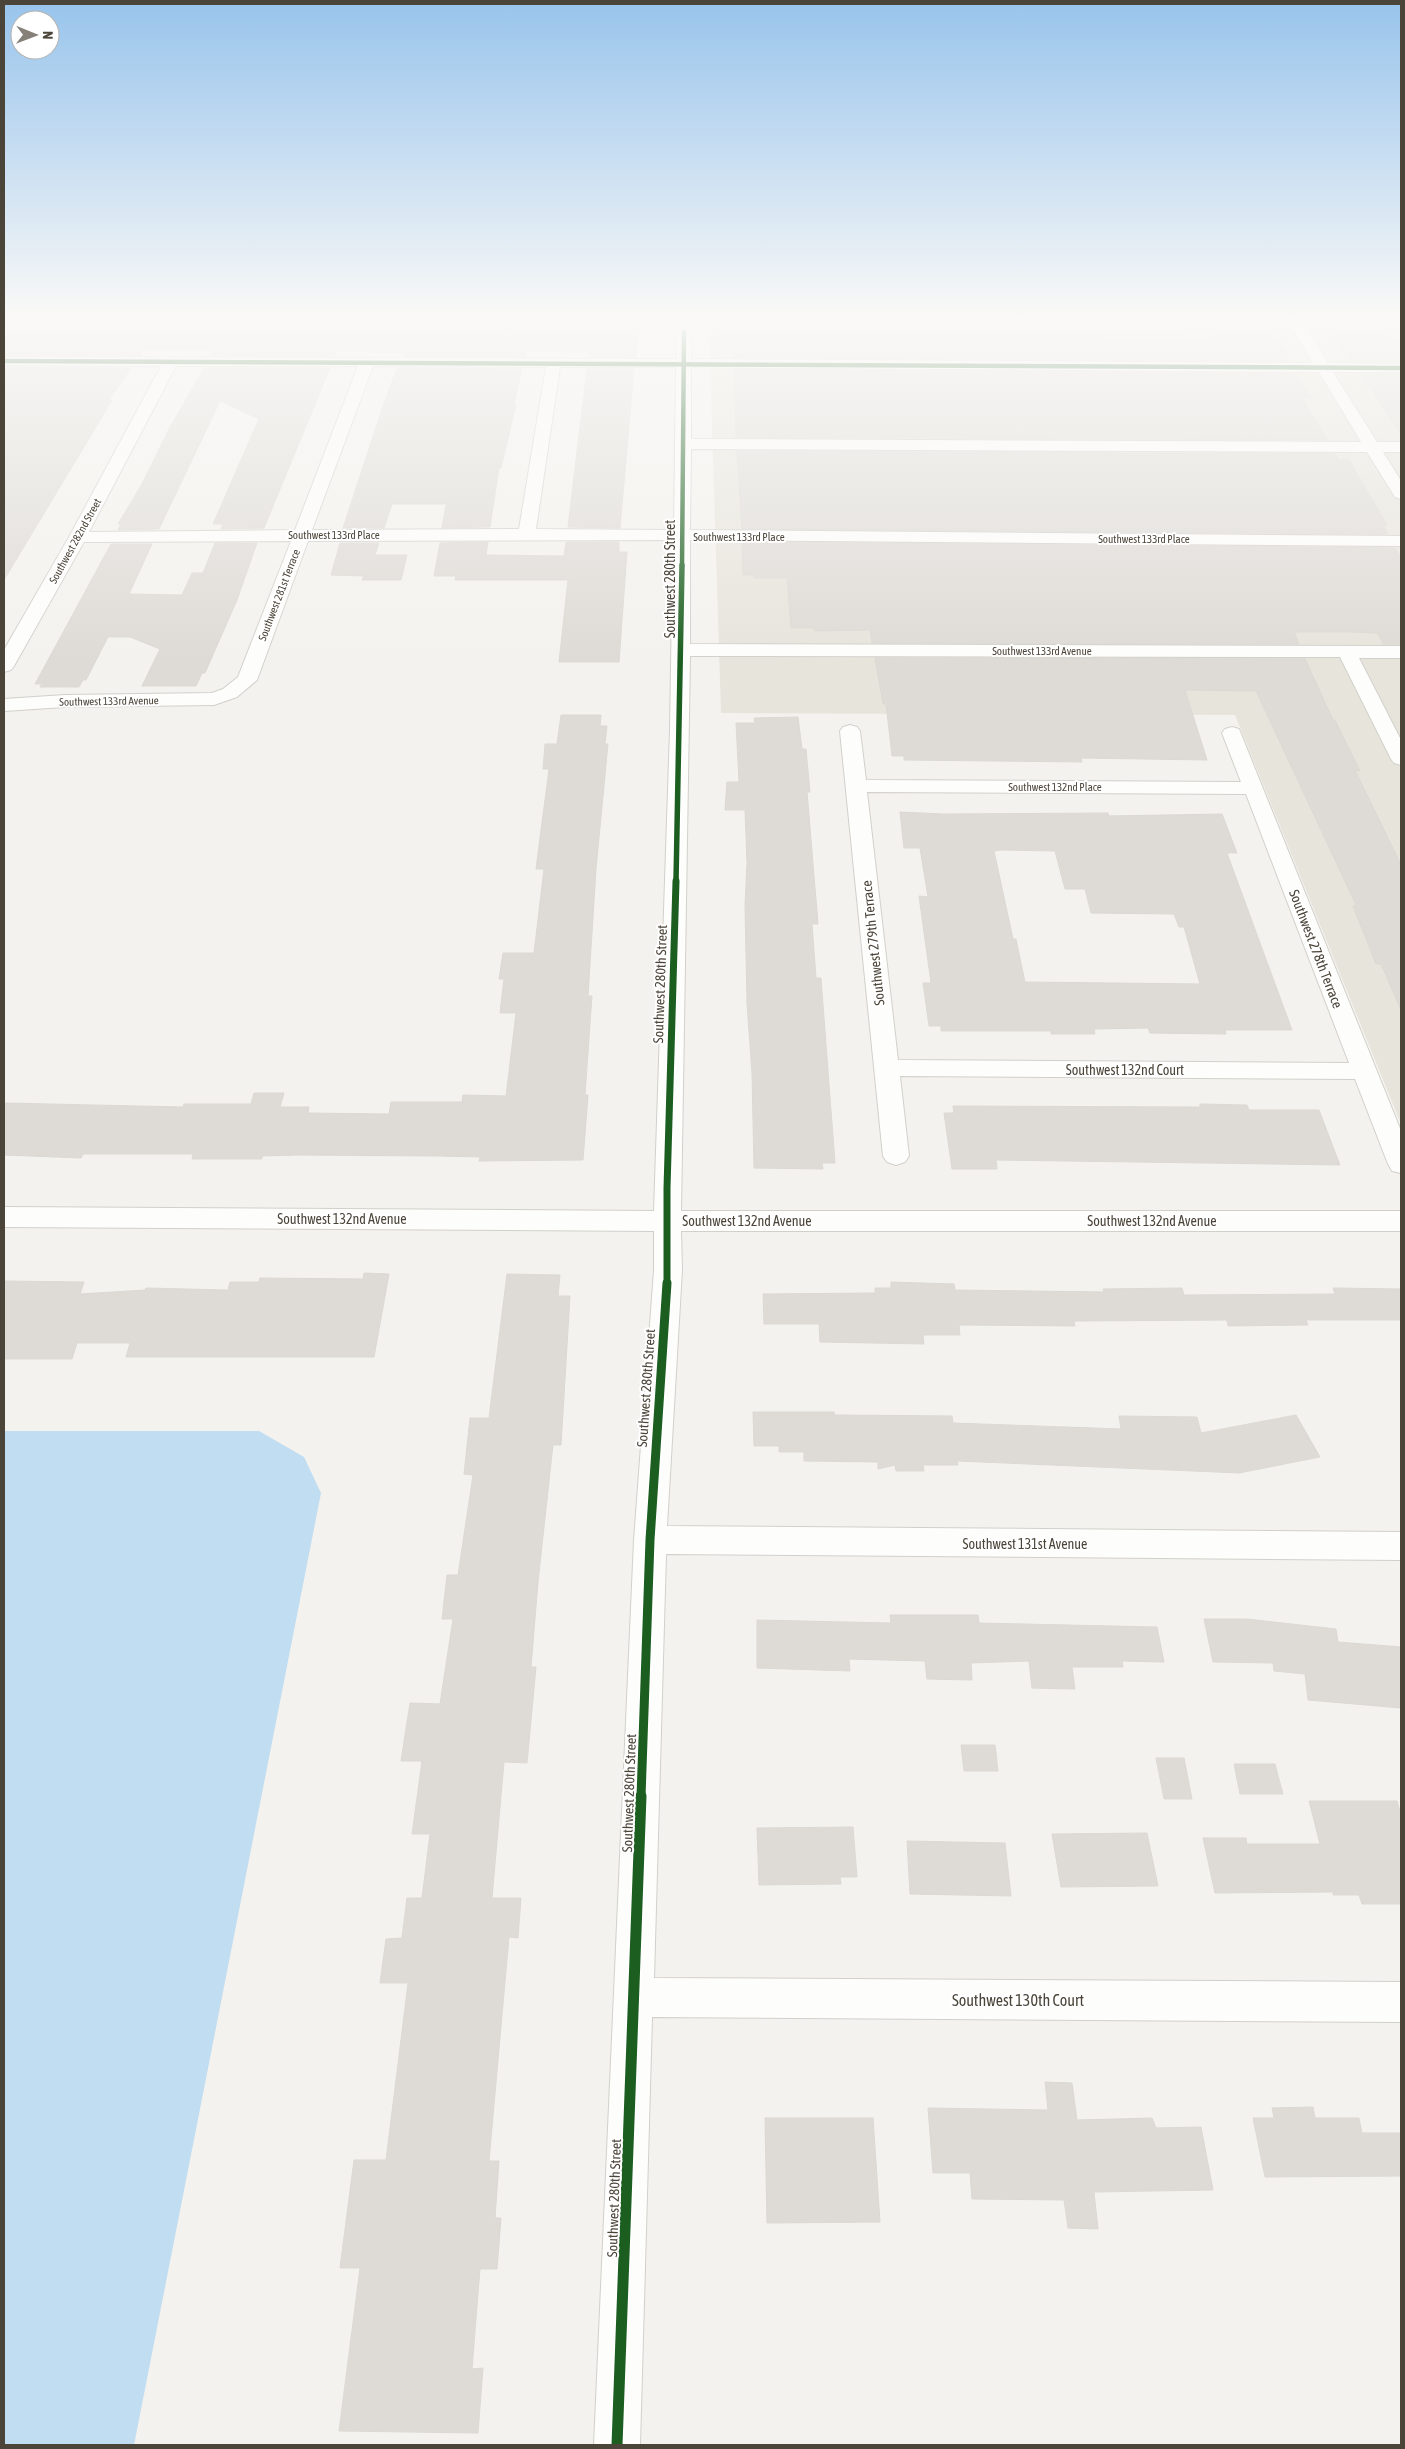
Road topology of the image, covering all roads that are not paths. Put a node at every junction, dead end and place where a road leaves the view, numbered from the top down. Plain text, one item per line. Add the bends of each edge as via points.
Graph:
1 (133, 432) edge
2 (341, 432) edge
3 (543, 432) edge
4 (682, 432) edge
5 (1363, 432) edge
6 (682, 444) junction
7 (1372, 447) junction
8 (1401, 447) edge
9 (1401, 494) edge
10 (527, 534) junction
11 (302, 535) junction
12 (682, 536) junction
13 (78, 537) junction
14 (1401, 541) edge
15 (682, 650) junction
16 (1401, 652) edge
17 (1347, 653) junction
18 (4, 666) edge
19 (214, 699) joint
20 (4, 705) edge
21 (850, 731) dead end
22 (1232, 733) dead end
23 (1401, 759) edge
24 (857, 786) junction
25 (1253, 788) junction
26 (886, 1068) junction
27 (1364, 1071) junction
28 (896, 1156) dead end
29 (1401, 1164) edge
30 (4, 1217) edge
31 (668, 1221) junction
32 (1401, 1221) edge
33 (650, 1540) junction
34 (1401, 1546) edge
35 (634, 1997) junction
36 (1401, 2002) edge
37 (617, 2445) edge

1 - 13 street, Southwest 282nd Street
2 - 11 street, Southwest 281st Terrace
3 - 10 street
4 - 6 street, Southwest 280th Street
5 - 7 street
6 - 7 street
6 - 12 street, Southwest 280th Street
7 - 8 street
7 - 9 street
10 - 11 street, Southwest 133rd Place
10 - 12 street, Southwest 133rd Place
11 - 13 street, Southwest 133rd Place
11 - 19 street, Southwest 281st Terrace via 247,680 230,693
12 - 14 street, Southwest 133rd Place
12 - 15 street, Southwest 280th Street
13 - 18 street, Southwest 282nd Street
15 - 17 street, Southwest 133rd Avenue
15 - 31 street, Southwest 280th Street
16 - 17 street, Southwest 133rd Avenue
17 - 23 street
19 - 20 street, Southwest 133rd Avenue
21 - 24 street, Southwest 279th Terrace
22 - 25 street, Southwest 278th Terrace
24 - 25 street, Southwest 132nd Place
24 - 26 street, Southwest 279th Terrace
25 - 27 street, Southwest 278th Terrace
26 - 27 street, Southwest 132nd Court
26 - 28 street, Southwest 279th Terrace
27 - 29 street, Southwest 278th Terrace
30 - 31 street, Southwest 132nd Avenue
31 - 32 street, Southwest 132nd Avenue
31 - 33 street, Southwest 280th Street via 668,1270
33 - 34 street, Southwest 131st Avenue
33 - 35 street, Southwest 280th Street
35 - 36 street, Southwest 130th Court
35 - 37 street, Southwest 280th Street

